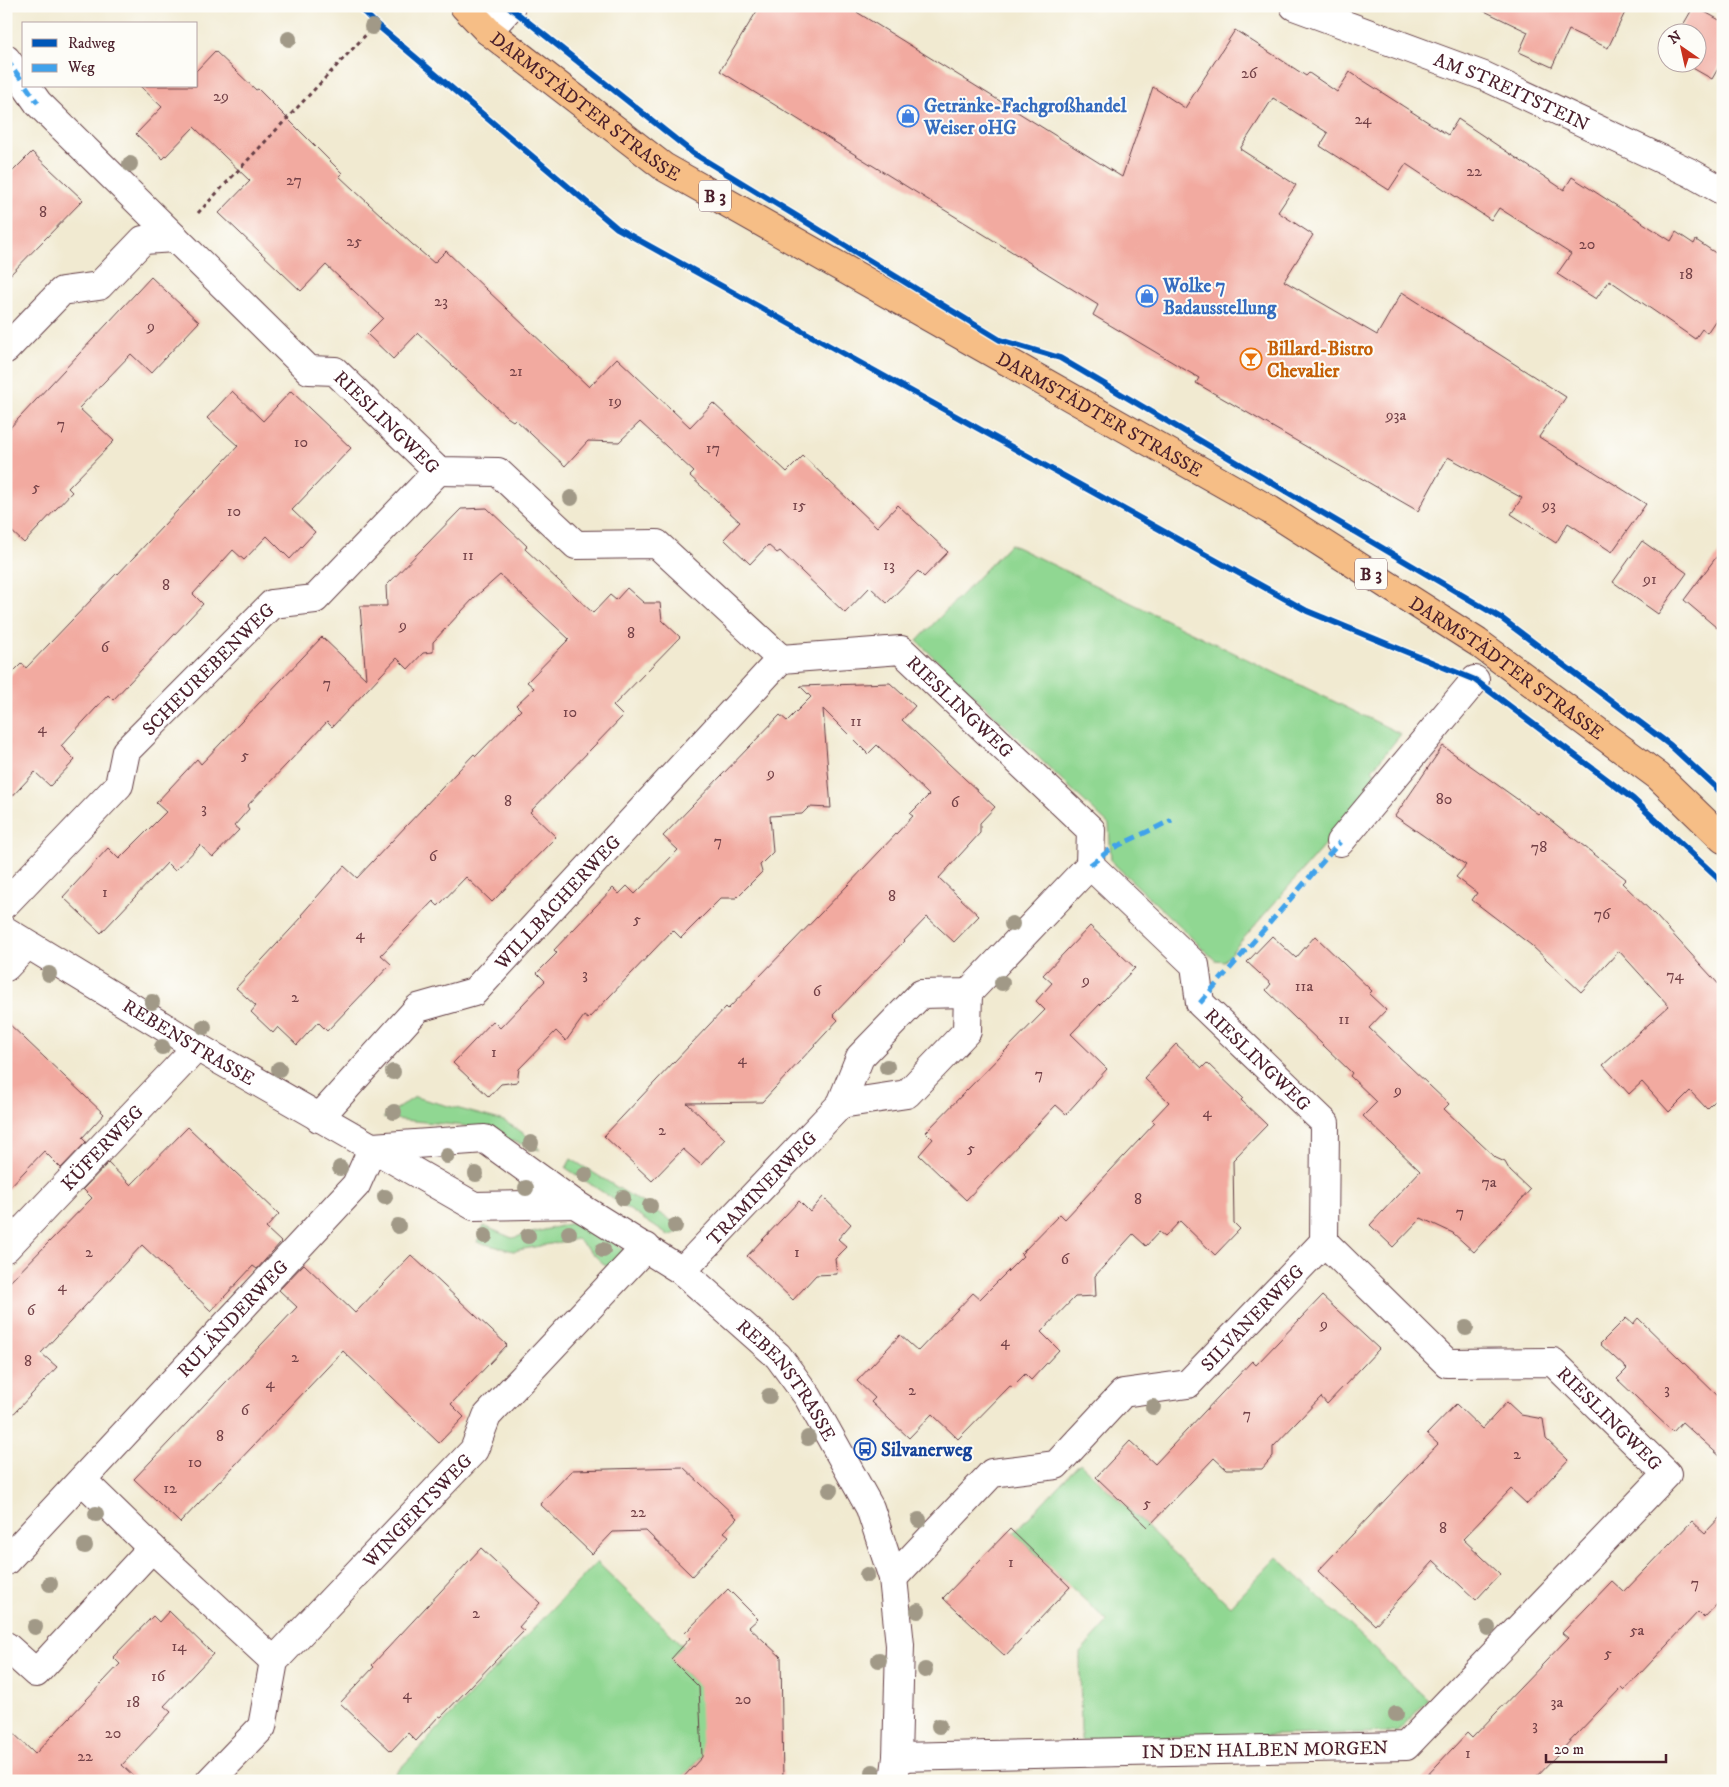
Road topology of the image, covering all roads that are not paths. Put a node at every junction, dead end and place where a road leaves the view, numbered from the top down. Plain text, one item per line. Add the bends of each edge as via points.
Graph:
1 (464, 6) edge
2 (510, 6) edge
3 (1294, 6) edge
4 (488, 31) junction
5 (6, 59) edge
6 (22, 80) edge
7 (27, 88) edge
8 (1723, 191) edge
9 (176, 238) junction
10 (6, 349) edge
11 (438, 471) junction
12 (780, 659) junction
13 (1475, 680) dead end
14 (1723, 839) edge
15 (1340, 842) dead end
16 (1090, 865) junction
17 (6, 903) edge
18 (17, 938) edge
19 (6, 967) edge
20 (968, 993) junction
21 (197, 1047) junction
22 (841, 1104) junction
23 (319, 1118) junction
24 (373, 1147) junction
25 (575, 1204) junction
26 (1324, 1242) junction
27 (646, 1247) junction
28 (6, 1248) edge
29 (682, 1271) junction
30 (1667, 1474) joint
31 (82, 1480) junction
32 (152, 1548) junction
33 (6, 1561) edge
34 (893, 1578) junction
35 (6, 1646) edge
36 (274, 1661) junction
37 (896, 1769) edge
38 (210, 1781) edge

1 - 4 main road, DARMSTÄDTER STRASSE / B 3
2 - 4 street
3 - 8 street, AM STREITSTEIN via 1484,76
4 - 14 main road, DARMSTÄDTER STRASSE / B 3 via 664,167 1270,510 1477,642 1658,776
5 - 6 street
7 - 9 street, RIESLINGWEG via 38,103
9 - 10 street via 143,240 99,286 62,291
9 - 11 street, RIESLINGWEG via 309,370 335,371
11 - 12 street, RIESLINGWEG via 498,472 576,546 657,544
11 - 17 street, SCHEUREBENWEG via 315,599 272,604 126,751 119,785
12 - 16 street, RIESLINGWEG via 901,650 1091,830
12 - 23 street, WILLBACHERWEG via 474,992 418,1008
13 - 15 street
16 - 20 street
16 - 26 street, RIESLINGWEG via 1195,965 1200,1003 1325,1123
18 - 19 street
18 - 21 street, REBENSTRASSE
20 - 22 street, TRAMINERWEG via 921,994 860,1057
20 - 22 street via 967,1031 907,1094
21 - 23 street, REBENSTRASSE
21 - 28 street, KÜFERWEG
22 - 29 street, TRAMINERWEG
23 - 24 street, REBENSTRASSE
24 - 25 street, REBENSTRASSE via 474,1206
24 - 25 street, REBENSTRASSE via 485,1139
24 - 31 street, RULÄNDERWEG via 356,1185
25 - 27 street, REBENSTRASSE
26 - 30 street, RIESLINGWEG via 1447,1363 1552,1362
26 - 34 street, SILVANERWEG via 1188,1384 1123,1393 1056,1465 992,1473
27 - 29 street, REBENSTRASSE
27 - 36 street, WINGERTSWEG via 487,1416 474,1450
29 - 34 street, REBENSTRASSE via 778,1356 808,1396 870,1508
30 - 37 street, IN DEN HALBEN MORGEN via 1406,1746
31 - 32 street
31 - 33 street, RULÄNDERWEG
32 - 35 street via 36,1673
32 - 36 street
34 - 37 street, REBENSTRASSE via 900,1645
36 - 38 street via 262,1727

